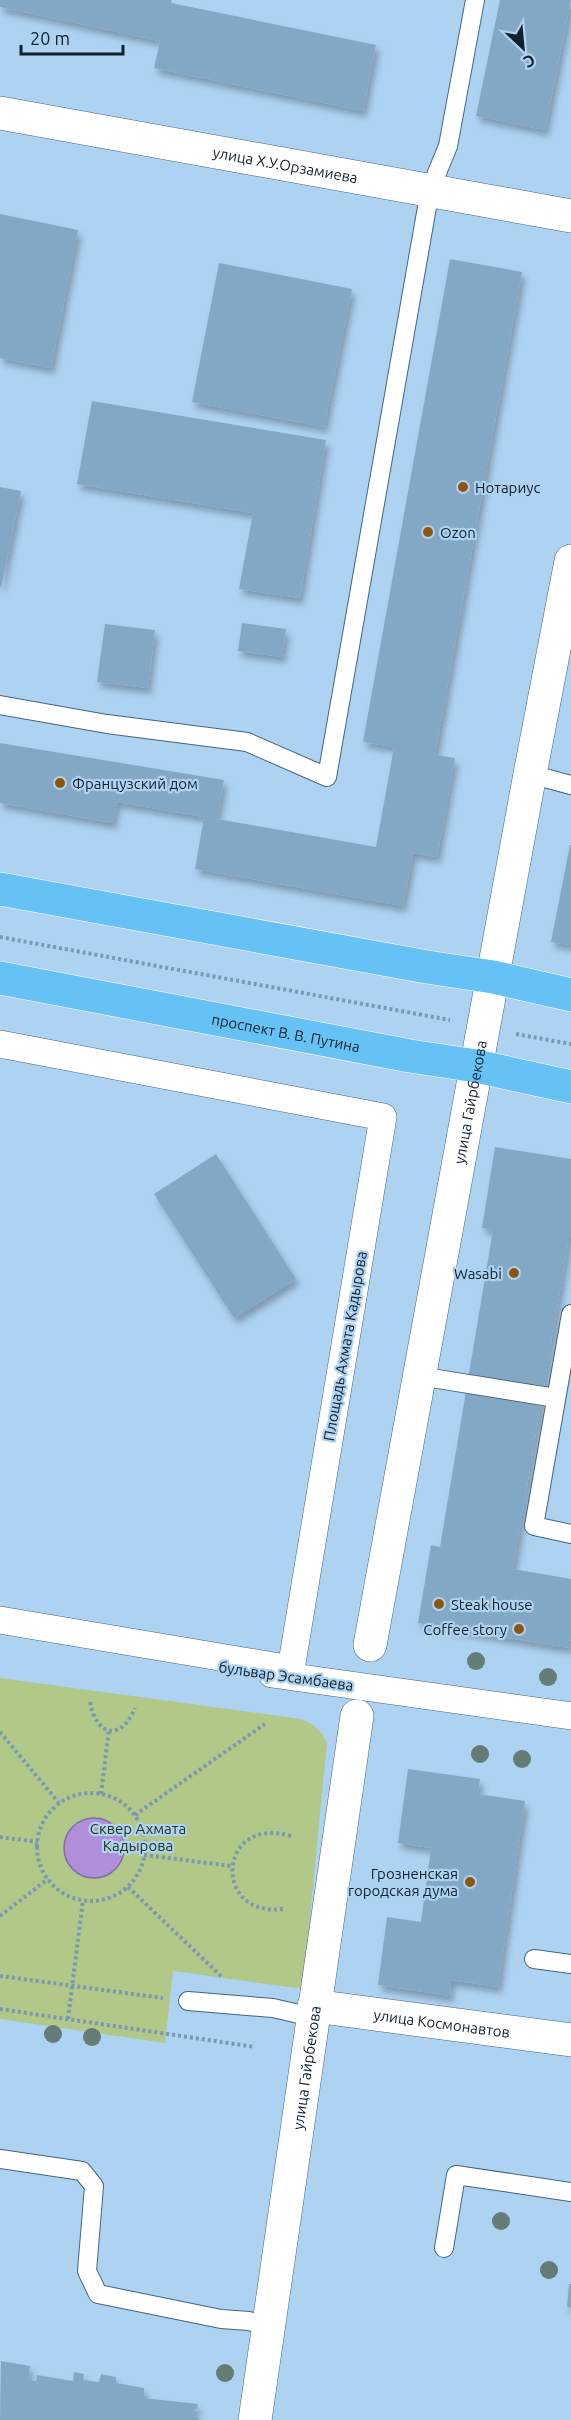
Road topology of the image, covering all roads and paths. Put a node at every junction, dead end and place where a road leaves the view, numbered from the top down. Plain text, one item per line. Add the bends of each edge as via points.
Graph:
1 (475, 0) edge
2 (0, 113) edge
3 (430, 190) junction
4 (571, 216) edge
5 (571, 561) edge
6 (0, 705) edge
7 (530, 774) junction
8 (571, 785) edge
9 (0, 889) edge
10 (0, 937) edge
11 (493, 977) junction
12 (0, 978) edge
13 (571, 995) edge
14 (484, 1026) junction
15 (0, 1044) edge
16 (571, 1044) edge
17 (476, 1066) junction
18 (571, 1087) edge
19 (571, 1314) edge
20 (419, 1376) junction
21 (556, 1398) junction
22 (571, 1534) edge
23 (0, 1620) edge
24 (0, 1637) edge
25 (370, 1645) dead end
26 (90, 1702) dead end
27 (135, 1708) dead end
28 (357, 1716) dead end
29 (571, 1716) edge
30 (265, 1724) dead end
31 (109, 1730) junction
32 (0, 1732) edge
33 (101, 1794) junction
34 (59, 1803) junction
35 (135, 1815) junction
36 (291, 1836) dead end
37 (0, 1837) edge
38 (38, 1842) junction
39 (144, 1855) junction
40 (232, 1866) junction
41 (48, 1879) junction
42 (127, 1886) junction
43 (83, 1900) junction
44 (283, 1909) dead end
45 (0, 1916) edge
46 (534, 1959) dead end
47 (571, 1964) edge
48 (0, 1976) edge
49 (73, 1986) junction
50 (188, 2001) joint
51 (222, 2004) junction
52 (0, 2009) edge
53 (313, 2011) junction
54 (68, 2019) junction
55 (571, 2040) edge
56 (255, 2047) dead end
57 (0, 2158) edge
58 (571, 2192) edge
59 (444, 2248) dead end
60 (270, 2328) junction
61 (255, 2420) edge

1 - 3 lane via 448,146
2 - 3 street, улица Х.У.Орзамиева
3 - 4 street, улица Х.У.Орзамиева
3 - 6 lane via 327,777 247,742
5 - 7 street, улица Гайрбекова
7 - 8 lane
7 - 11 street, улица Гайрбекова
9 - 11 main road
10 - 14 path
11 - 13 main road
11 - 14 street, улица Гайрбекова
12 - 17 main road, проспект В. В. Путина
14 - 16 path
14 - 17 street, улица Гайрбекова
15 - 23 street, Площадь Ахмата Кадырова via 383,1117 291,1669
17 - 18 main road, проспект В. В. Путина
17 - 20 street, улица Гайрбекова
19 - 21 lane
20 - 21 lane
20 - 25 street, улица Гайрбекова
21 - 22 lane via 534,1526
24 - 29 street, бульвар Эсамбаева
26 - 31 path via 96,1723
27 - 31 path via 123,1728
28 - 53 street, улица Гайрбекова
30 - 35 path
31 - 33 path
32 - 34 path
33 - 34 path via 88,1792
33 - 35 path via 122,1802
34 - 38 path via 44,1820
35 - 39 path via 143,1831
36 - 40 path via 261,1833 246,1840
37 - 38 path
38 - 41 path via 37,1854
39 - 40 path
39 - 42 path via 142,1867
40 - 44 path via 233,1882 240,1896 267,1911
41 - 43 path via 66,1895
41 - 45 path
42 - 43 path via 100,1900
42 - 51 path via 223,1978
43 - 49 path
46 - 47 lane
48 - 49 path
49 - 50 path
49 - 54 path
50 - 51 lane
51 - 53 lane
52 - 54 path
53 - 55 street, улица Космонавтов
53 - 60 street, улица Гайрбекова
54 - 56 path
57 - 60 lane via 82,2171 94,2186 87,2271 98,2294
58 - 59 lane via 456,2175
60 - 61 street, улица Гайрбекова

